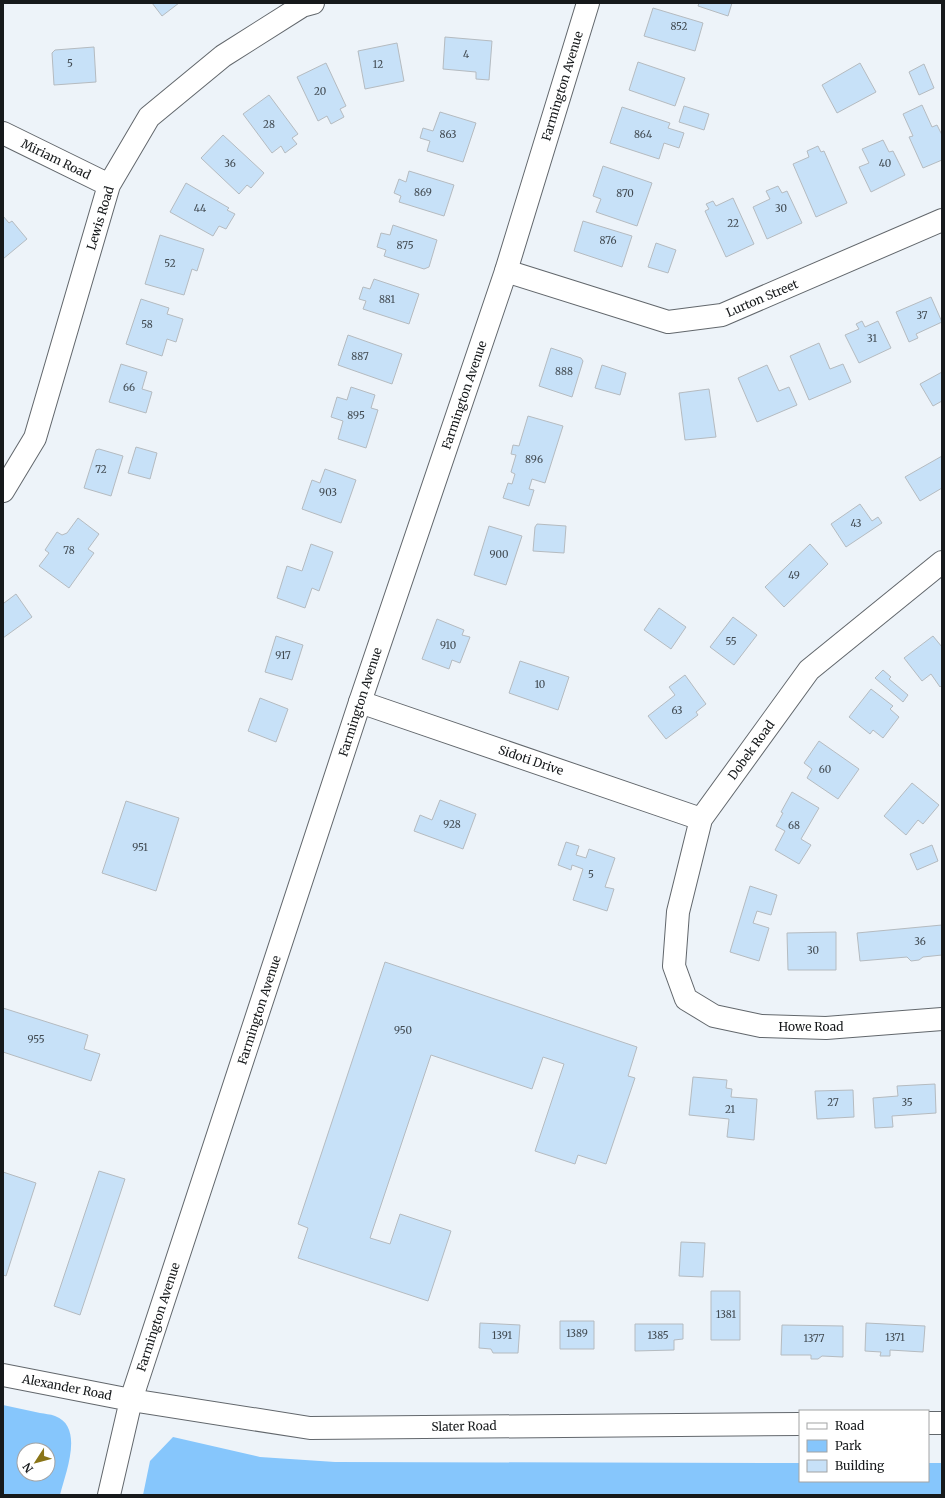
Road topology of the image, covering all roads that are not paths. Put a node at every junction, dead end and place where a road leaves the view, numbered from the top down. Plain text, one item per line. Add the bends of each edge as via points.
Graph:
1 (314, 3) edge
2 (588, 3) edge
3 (3, 133) edge
4 (109, 185) junction
5 (942, 220) edge
6 (506, 271) junction
7 (3, 491) edge
8 (942, 562) edge
9 (360, 702) junction
10 (701, 819) junction
11 (686, 998) joint
12 (942, 1019) edge
13 (3, 1375) edge
14 (131, 1400) junction
15 (929, 1423) edge
16 (942, 1423) edge
17 (799, 1424) edge
18 (109, 1495) edge

1 - 4 street, Lewis Road via 302,6 222,56 149,117
2 - 6 street, Farmington Avenue
3 - 4 street, Miriam Road
4 - 7 street, Lewis Road via 35,438
5 - 6 street, Lurton Street via 722,315 668,322
6 - 9 street, Farmington Avenue
8 - 10 street, Dobek Road via 809,670
9 - 10 street, Sidoti Drive
9 - 14 street, Farmington Avenue
10 - 11 street, Dobek Road via 678,912 674,966
11 - 12 street, Howe Road via 714,1016 761,1026 826,1028
13 - 14 street, Alexander Road
14 - 17 street, Slater Road via 310,1428
14 - 18 street, Farmington Avenue
15 - 16 street

